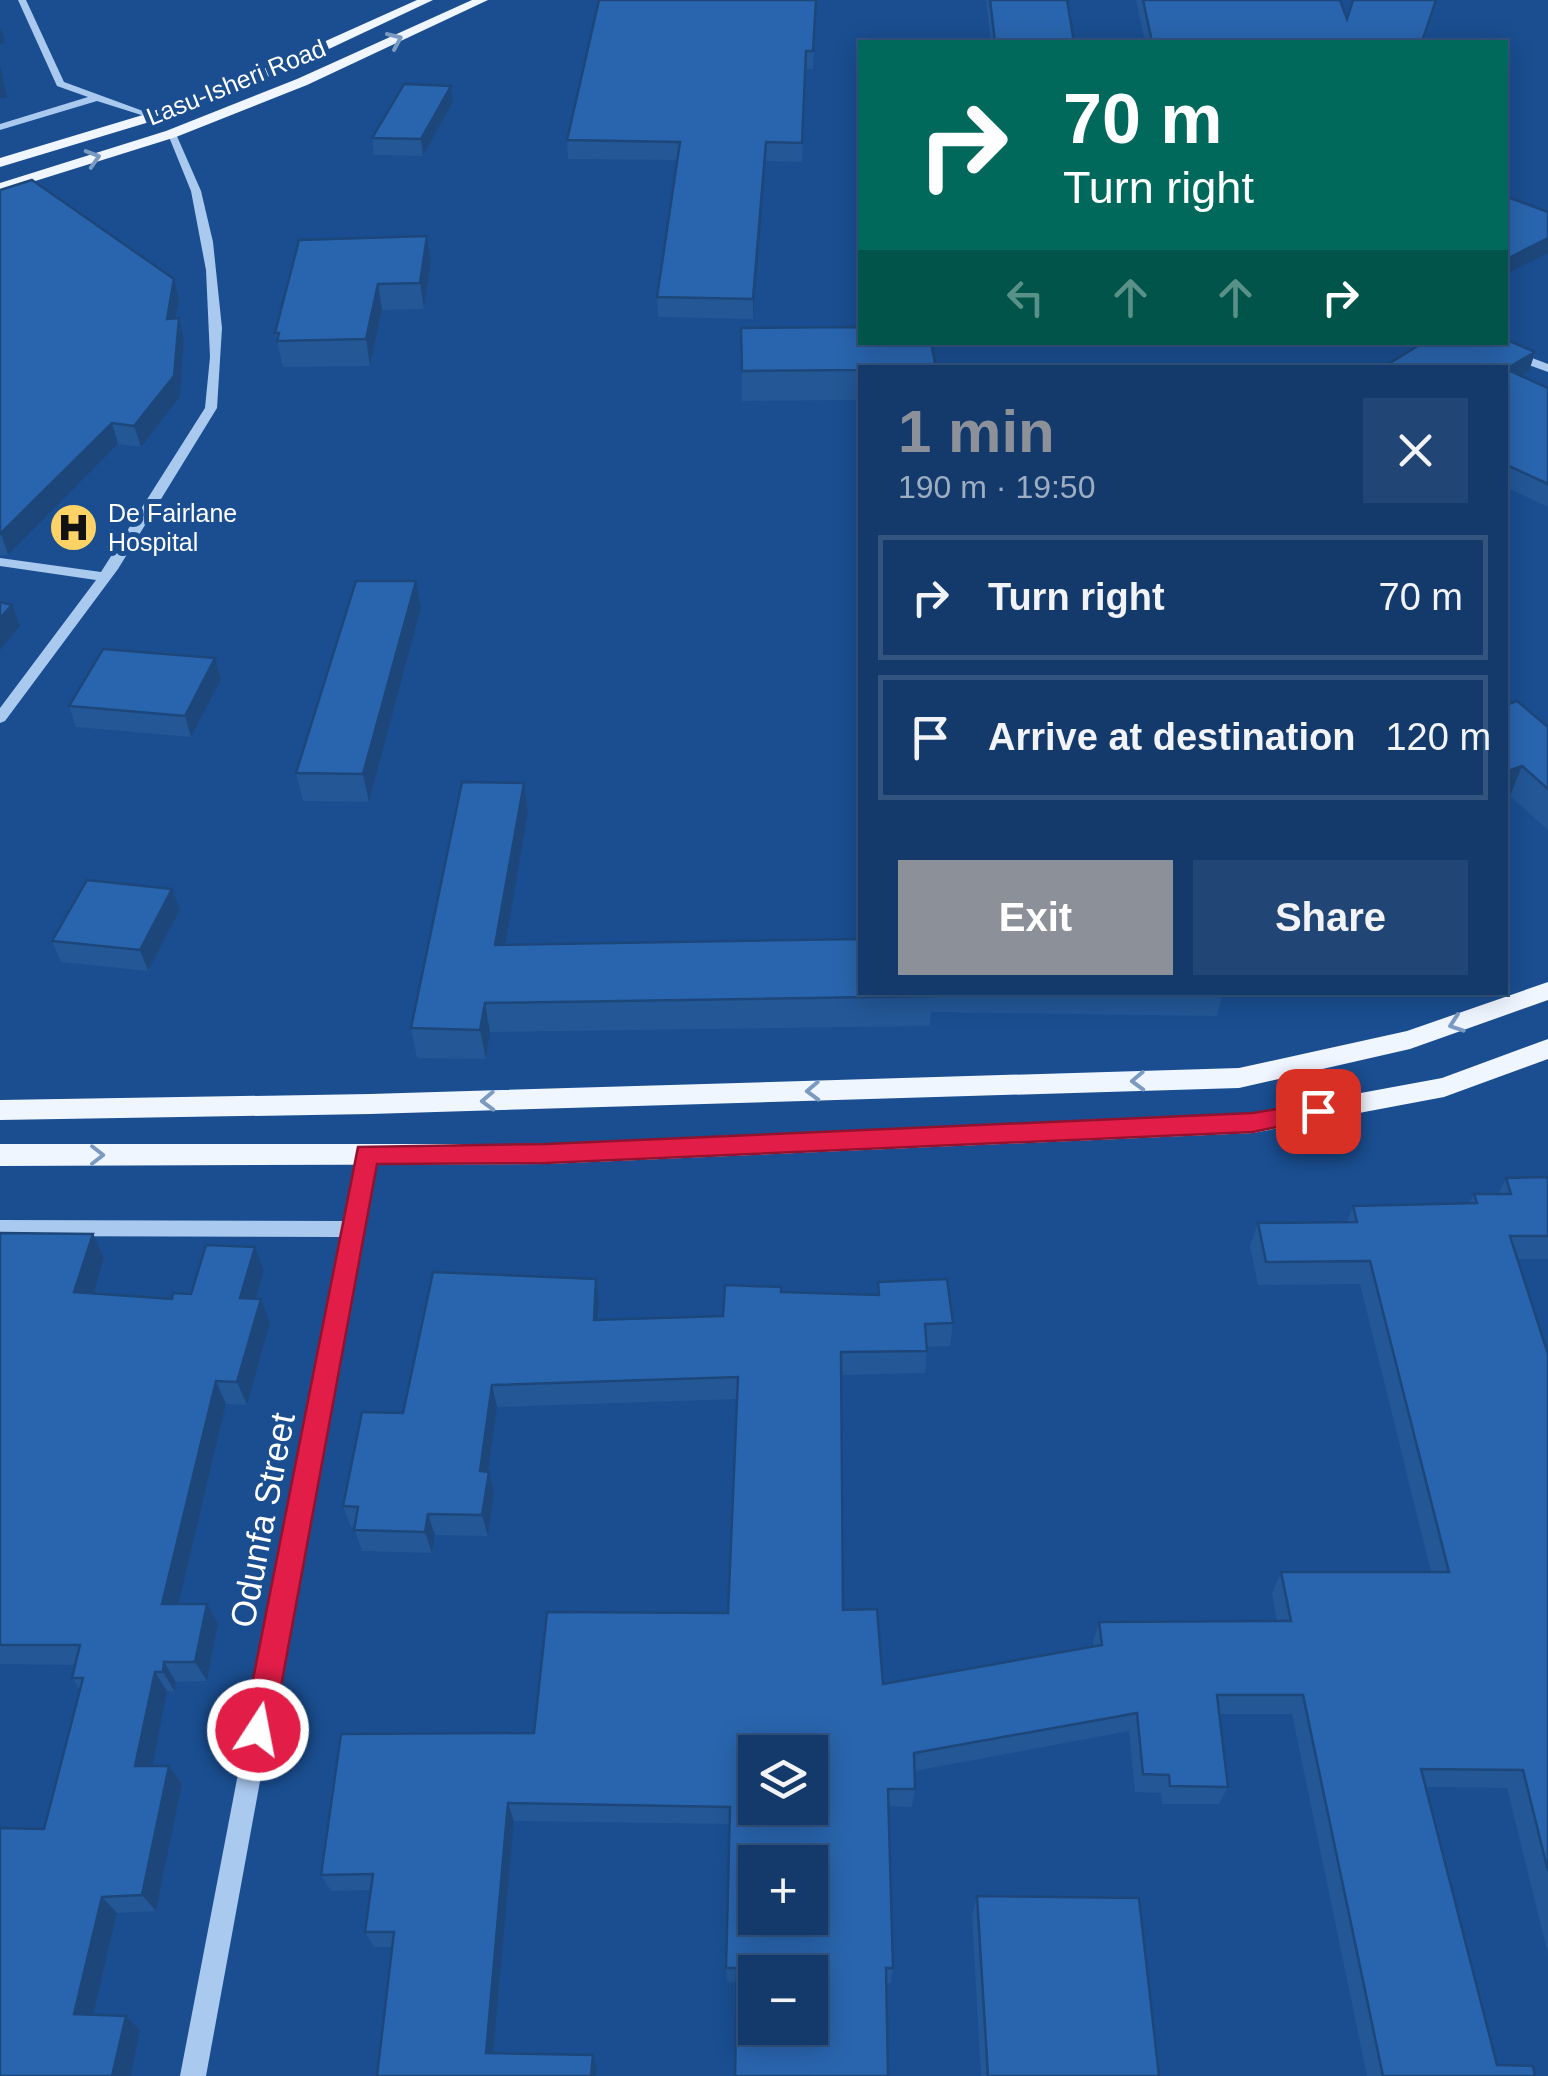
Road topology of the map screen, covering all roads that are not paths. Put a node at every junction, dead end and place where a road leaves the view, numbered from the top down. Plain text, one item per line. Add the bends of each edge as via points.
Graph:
1 (22, 0) edge
2 (427, 0) edge
3 (482, 0) edge
4 (102, 97) junction
5 (151, 117) junction
6 (0, 127) edge
7 (171, 134) junction
8 (0, 162) edge
9 (0, 188) edge
10 (1516, 356) edge
11 (1548, 368) edge
12 (0, 562) edge
13 (112, 569) junction
14 (0, 718) edge
15 (1548, 991) edge
16 (1548, 1050) edge
17 (0, 1110) edge
18 (366, 1154) junction
19 (0, 1155) edge
20 (0, 1228) edge
21 (352, 1229) junction
22 (192, 2076) edge

1 - 4 street via 60,84
2 - 5 main road, Lasu-Isheri Road
7 -> 3 main road, Lasu-Isheri Road
4 - 5 street
4 - 6 street
5 - 8 main road, Lasu-Isheri Road
9 -> 7 main road, Lasu-Isheri Road
7 - 13 street via 202,215 217,378 212,408
10 - 11 street
12 - 13 street via 104,577
13 - 14 street
15 -> 17 main road via 1410,1040 1239,1078
16 - 18 main road via 1444,1088 1253,1123 546,1154
19 -> 18 main road
18 - 21 street, Odunfa Street
20 - 21 street
21 - 22 street, Odunfa Street

